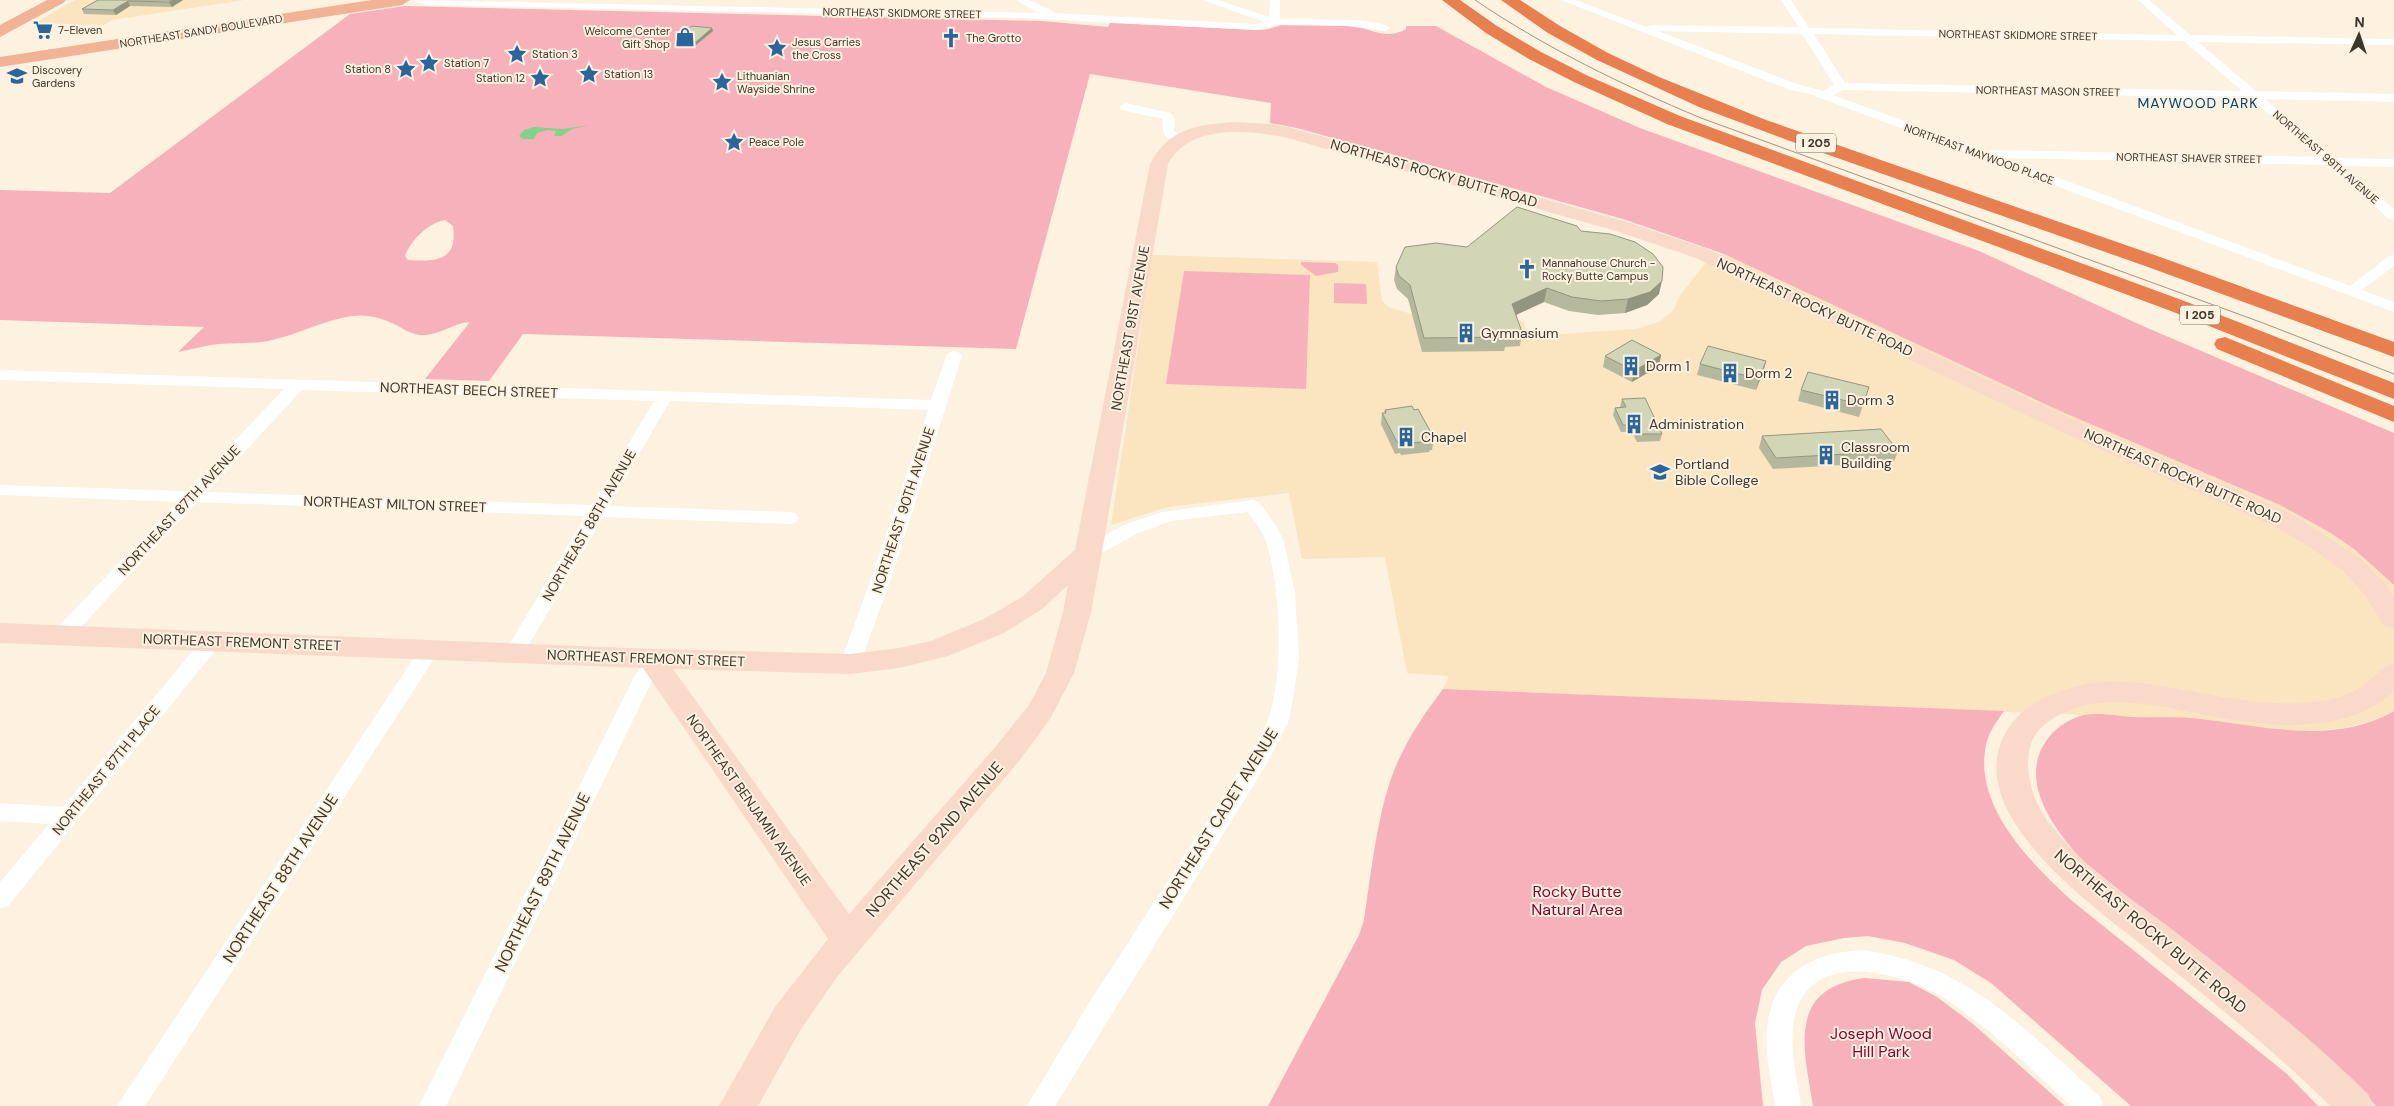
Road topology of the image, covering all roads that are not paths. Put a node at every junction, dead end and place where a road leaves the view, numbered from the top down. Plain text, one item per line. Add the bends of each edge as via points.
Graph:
1 (58, 0) edge
2 (402, 0) edge
3 (416, 0) edge
4 (706, 0) edge
5 (1020, 0) edge
6 (1208, 0) edge
7 (1275, 0) edge
8 (1450, 0) edge
9 (1509, 0) edge
10 (1566, 0) edge
11 (1786, 0) edge
12 (2143, 0) edge
13 (674, 8) junction
14 (1047, 16) junction
15 (1274, 22) junction
16 (1385, 28) dead end
17 (1643, 29) junction
18 (1806, 30) junction
19 (0, 32) edge
20 (2187, 38) junction
21 (2394, 42) edge
22 (0, 62) edge
23 (1841, 86) junction
24 (1823, 95) junction
25 (2254, 95) junction
26 (2394, 98) edge
27 (1125, 107) dead end
28 (1180, 139) junction
29 (1983, 155) junction
30 (2331, 162) junction
31 (2394, 163) edge
32 (2394, 216) edge
33 (2004, 244) junction
34 (2394, 259) edge
35 (2352, 291) junction
36 (2394, 307) edge
37 (2394, 350) edge
38 (954, 356) dead end
39 (0, 375) edge
40 (296, 385) junction
41 (2394, 392) edge
42 (664, 397) junction
43 (938, 405) junction
44 (2394, 415) edge
45 (0, 490) edge
46 (192, 497) junction
47 (1253, 506) joint
48 (597, 511) junction
49 (790, 518) dead end
50 (1089, 552) junction
51 (2394, 619) edge
52 (0, 633) edge
53 (62, 635) junction
54 (212, 641) junction
55 (430, 649) junction
56 (515, 652) junction
57 (655, 659) junction
58 (850, 664) junction
59 (2394, 673) edge
60 (0, 812) edge
61 (69, 816) junction
62 (0, 899) edge
63 (847, 939) junction
64 (130, 1106) edge
65 (432, 1106) edge
66 (738, 1106) edge
67 (1040, 1106) edge
68 (1788, 1106) edge
69 (2090, 1106) edge
70 (2355, 1106) edge

1 - 19 main road
2 - 22 main road, NORTHEAST SANDY BOULEVARD
3 - 13 street, NORTHEAST SKIDMORE STREET
4 - 13 street
5 - 14 street via 1044,10
6 - 15 street
7 - 15 street
8 - 33 highway, I 205 via 1495,32 1541,58 1649,109
9 - 37 highway, I 205 via 1541,22 1623,66 1737,114
10 - 17 street, NORTHEAST MAYWOOD PLACE
11 - 18 street
12 - 20 street, NORTHEAST 99TH AVENUE
13 - 14 street, NORTHEAST SKIDMORE STREET
14 - 15 street, NORTHEAST SKIDMORE STREET via 1254,27
15 - 16 street, NORTHEAST SKIDMORE STREET via 1347,23
17 - 18 street, NORTHEAST SKIDMORE STREET
17 - 24 street, NORTHEAST MAYWOOD PLACE
18 - 20 street, NORTHEAST SKIDMORE STREET
18 - 23 street
20 - 21 street, NORTHEAST SKIDMORE STREET
20 - 25 street, NORTHEAST 99TH AVENUE
23 - 24 street, NORTHEAST MASON STREET
23 - 25 street, NORTHEAST MASON STREET
24 - 29 street, NORTHEAST MAYWOOD PLACE
25 - 26 street, NORTHEAST MASON STREET
25 - 30 street, NORTHEAST 99TH AVENUE
27 - 28 street via 1162,114 1169,119 1168,133
28 - 50 street, NORTHEAST 91ST AVENUE via 1167,149 1159,164
28 - 51 street, NORTHEAST ROCKY BUTTE ROAD via 1221,128 1244,126 1277,130 1623,227 1703,254 2068,426 2285,521 2352,565 2375,589
29 - 30 street, NORTHEAST SHAVER STREET
29 - 35 street, NORTHEAST MAYWOOD PLACE
30 - 31 street, NORTHEAST SHAVER STREET
30 - 32 street, NORTHEAST 99TH AVENUE
33 - 41 highway, I 205 via 2217,322
33 - 44 highway via 2024,258
34 - 35 street
35 - 36 street, NORTHEAST MAYWOOD PLACE
38 - 43 street, NORTHEAST 90TH AVENUE
39 - 40 street, NORTHEAST BEECH STREET
40 - 42 street, NORTHEAST BEECH STREET
40 - 46 street, NORTHEAST 87TH AVENUE
42 - 43 street, NORTHEAST BEECH STREET
42 - 48 street, NORTHEAST 88TH AVENUE
43 - 58 street, NORTHEAST 90TH AVENUE
45 - 46 street, NORTHEAST MILTON STREET
46 - 48 street, NORTHEAST MILTON STREET
46 - 53 street, NORTHEAST 87TH AVENUE
47 - 50 street, NORTHEAST FREMONT STREET via 1168,516 1132,529
47 - 67 street, NORTHEAST CADET AVENUE via 1275,542 1285,593 1289,658 1277,723 1253,768
48 - 49 street, NORTHEAST MILTON STREET
48 - 56 street, NORTHEAST 88TH AVENUE
50 - 58 street, NORTHEAST FREMONT STREET via 1032,602 994,626 938,649
50 - 63 street, NORTHEAST 92ND AVENUE via 1067,655 1052,691 1008,753
52 - 53 street, NORTHEAST FREMONT STREET
53 - 54 street, NORTHEAST FREMONT STREET
54 - 55 street, NORTHEAST FREMONT STREET
54 - 61 street, NORTHEAST 87TH PLACE
55 - 56 street, NORTHEAST FREMONT STREET
55 - 64 street, NORTHEAST 88TH AVENUE
56 - 57 street, NORTHEAST FREMONT STREET
57 - 58 street, NORTHEAST FREMONT STREET
57 - 63 street, NORTHEAST BENJAMIN AVENUE via 664,679
57 - 65 street, NORTHEAST 89TH AVENUE
59 - 70 street, NORTHEAST ROCKY BUTTE ROAD via 2379,690 2356,703 2299,714 2252,712 2138,694 2106,692 2083,695 2055,704 2026,724 2013,756 2014,777 2023,806 2037,832 2059,857 2299,1053
60 - 61 street
61 - 62 street, NORTHEAST 87TH PLACE
63 - 66 street, NORTHEAST 92ND AVENUE via 788,1018
68 - 69 street via 1781,1052 1784,1006 1800,981 1811,972 1841,961 1857,961 1896,965 1954,991 2004,1029

